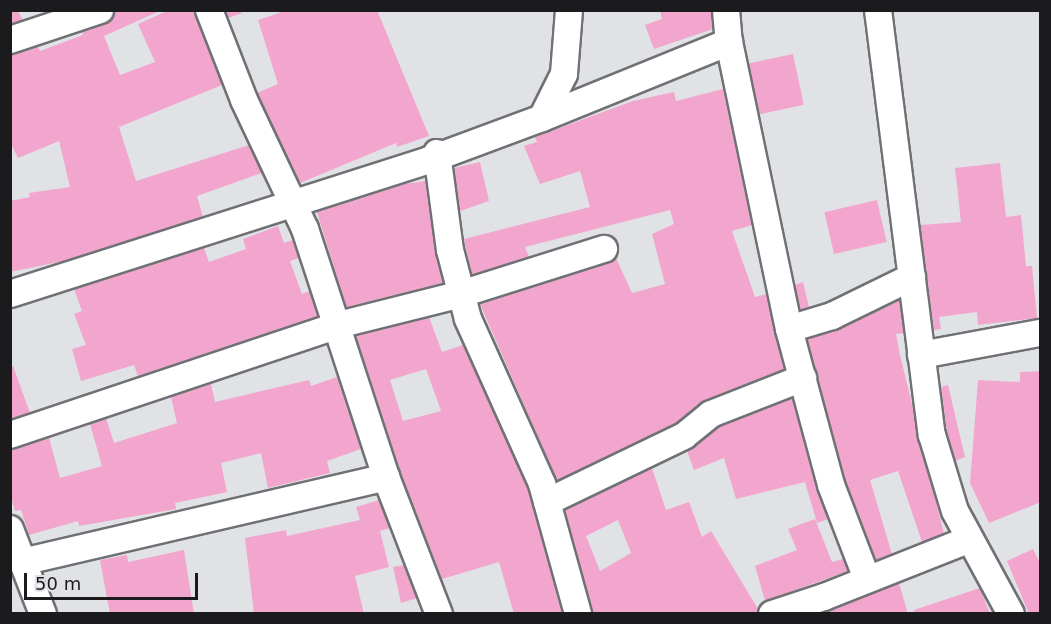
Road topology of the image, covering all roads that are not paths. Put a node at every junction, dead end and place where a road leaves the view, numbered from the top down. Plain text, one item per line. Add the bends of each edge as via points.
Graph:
1 (100, 10) edge
2 (209, 10) edge
3 (569, 10) edge
4 (726, 10) edge
5 (878, 10) edge
6 (10, 40) edge
7 (729, 42) junction
8 (542, 118) junction
9 (437, 153) junction
10 (293, 201) junction
11 (604, 249) dead end
12 (912, 277) junction
13 (10, 294) edge
14 (461, 294) junction
15 (338, 325) junction
16 (789, 329) junction
17 (1041, 333) edge
18 (921, 355) junction
19 (802, 378) junction
20 (10, 435) edge
21 (386, 477) junction
22 (547, 502) junction
23 (10, 529) edge
24 (968, 540) junction
25 (22, 562) junction
26 (867, 579) junction
27 (780, 612) edge
28 (43, 614) edge
29 (439, 614) edge
30 (578, 614) edge
31 (1011, 614) edge

1 - 6 street
2 - 10 street via 244,100
3 - 8 street via 564,74
4 - 7 street
5 - 12 street
7 - 8 street
7 - 16 street
8 - 9 street
9 - 10 street via 429,160
9 - 14 street via 450,250
10 - 13 street
10 - 15 street
11 - 14 street
12 - 16 street via 872,293 832,316
12 - 18 street
14 - 15 street
14 - 22 street via 495,387
15 - 20 street
15 - 21 street
16 - 19 street
17 - 18 street
18 - 24 street via 932,435
19 - 22 street via 711,414 684,436
19 - 26 street via 831,485
21 - 25 street
21 - 29 street
22 - 30 street
23 - 25 street
24 - 26 street
24 - 31 street via 984,559
25 - 28 street
26 - 27 street

